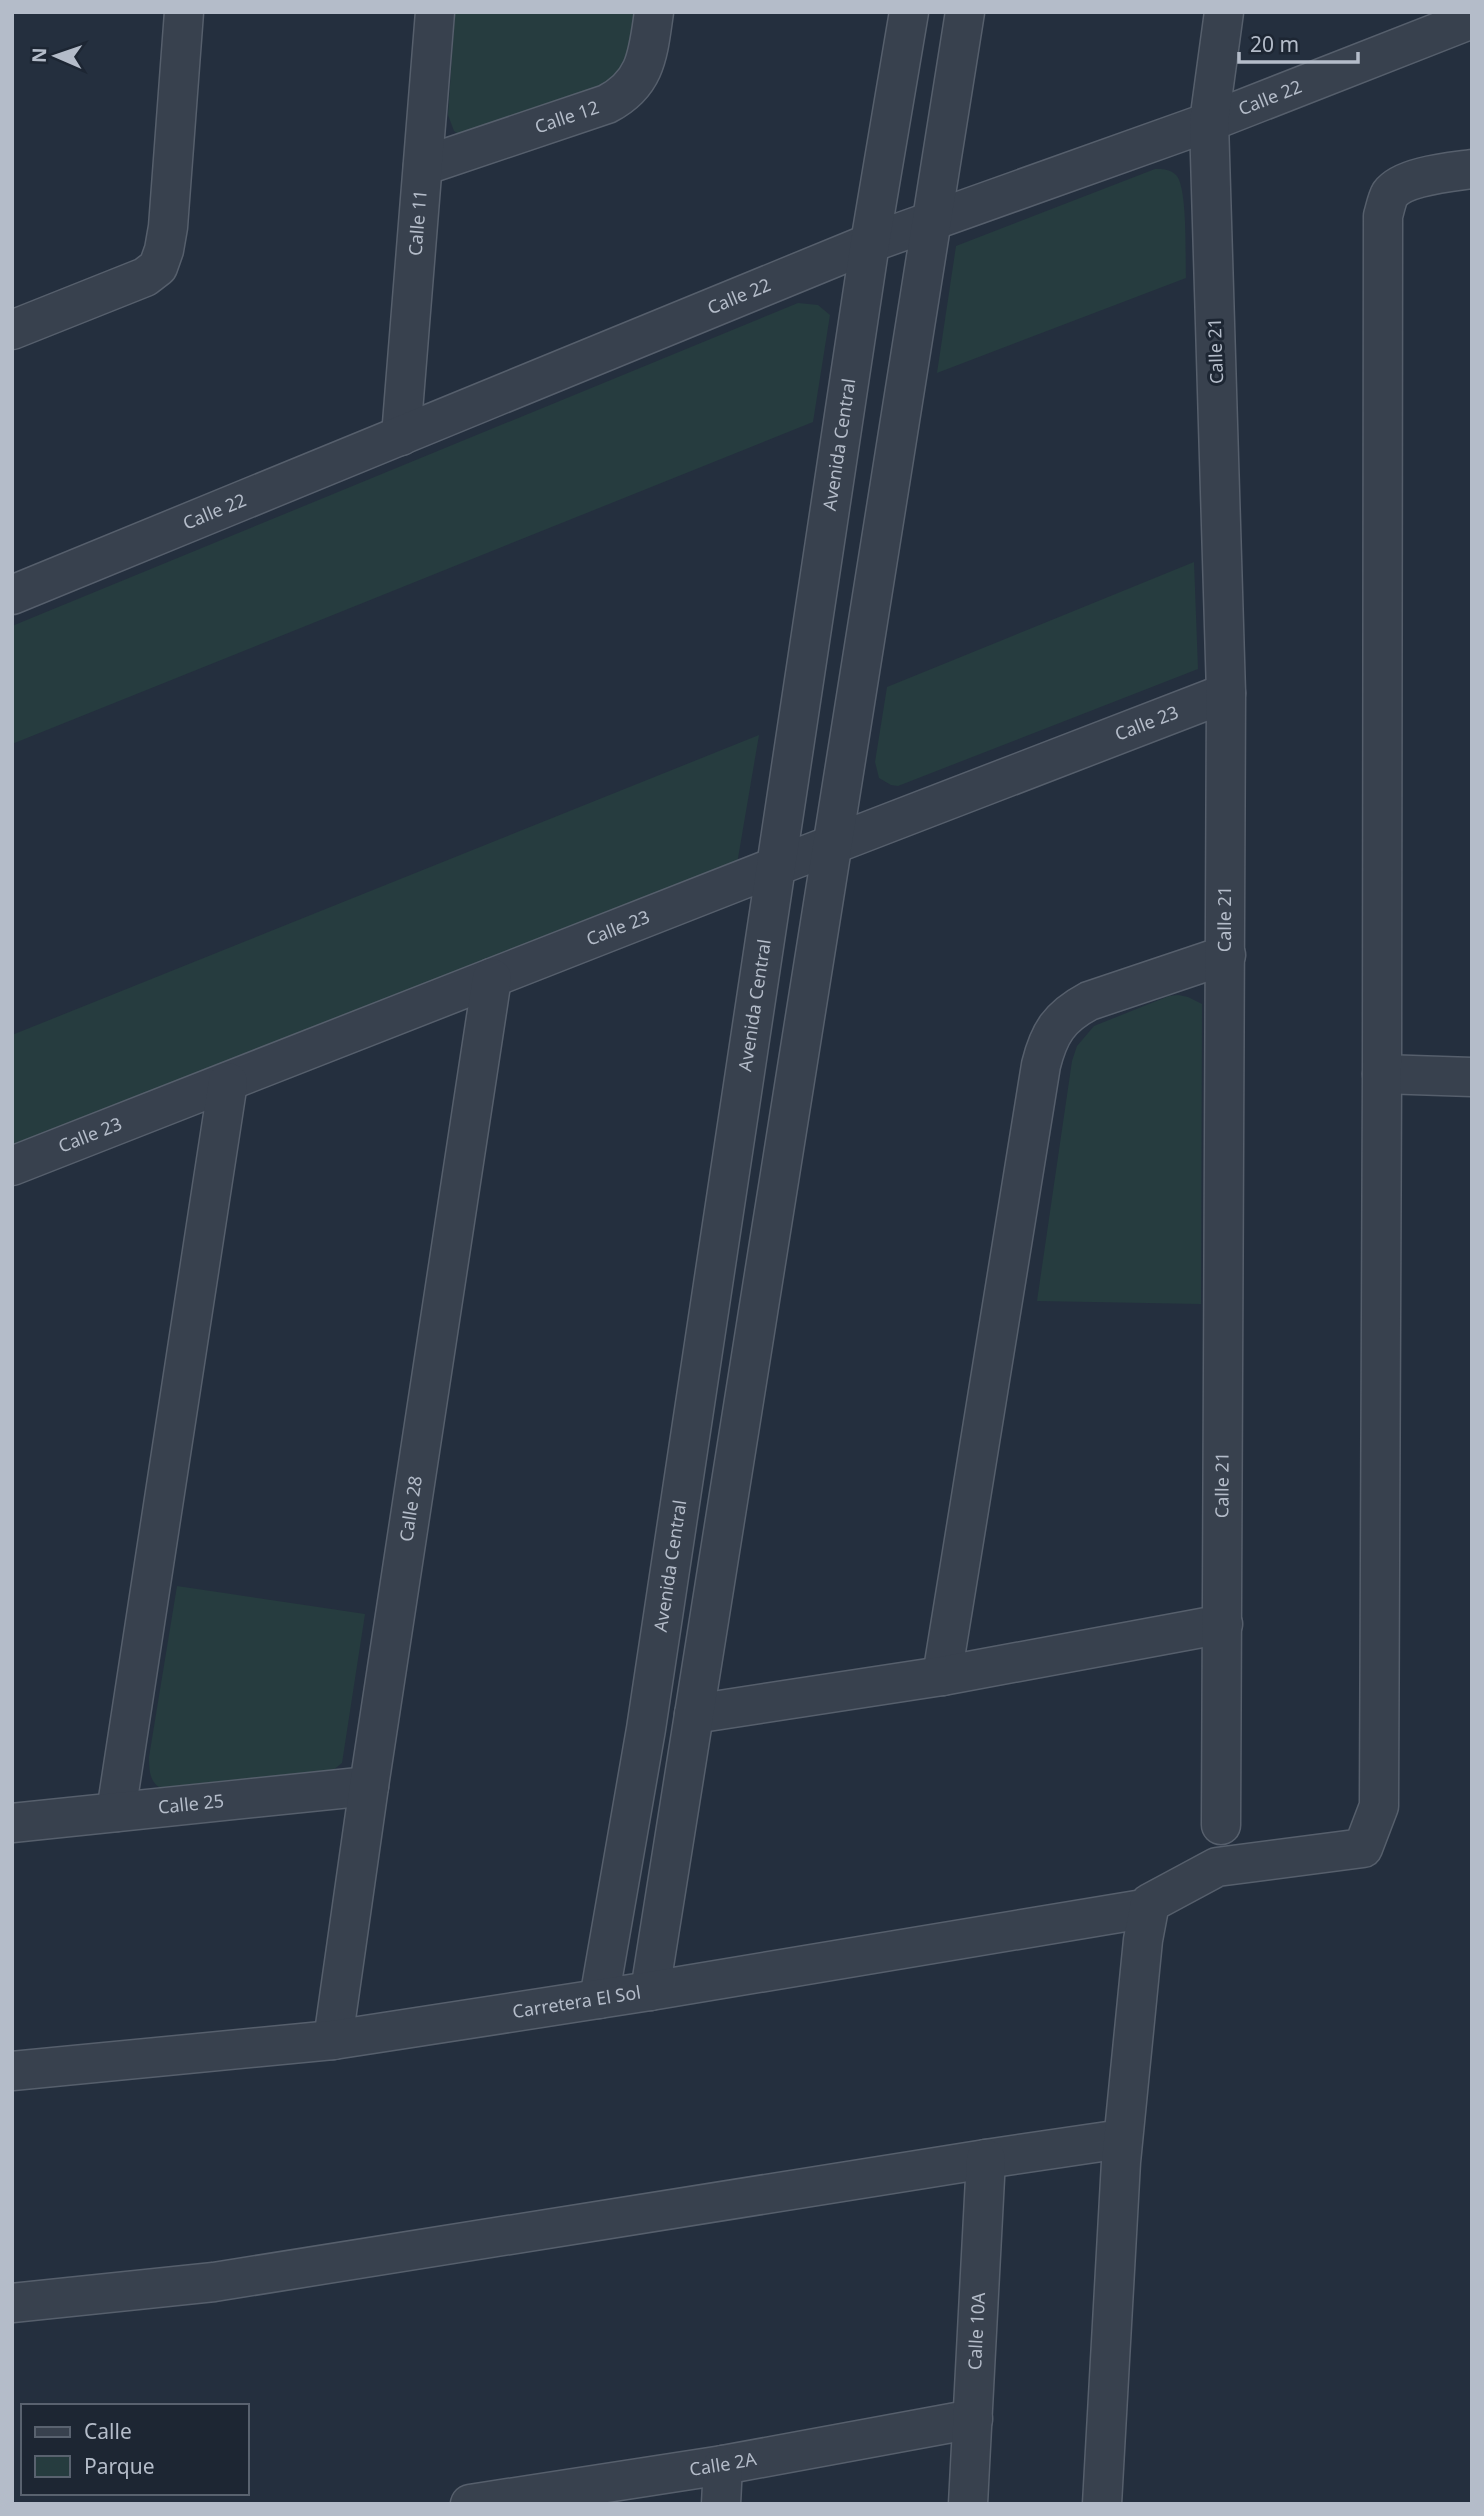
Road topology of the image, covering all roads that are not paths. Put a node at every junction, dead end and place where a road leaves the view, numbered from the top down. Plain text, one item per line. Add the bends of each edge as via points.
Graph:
1 (184, 12) edge
2 (435, 12) edge
3 (654, 12) edge
4 (909, 12) edge
5 (965, 12) edge
6 (1224, 12) edge
7 (1471, 17) edge
8 (1209, 122) junction
9 (423, 166) junction
10 (1472, 169) edge
11 (931, 222) junction
12 (870, 243) junction
13 (12, 330) edge
14 (401, 436) junction
15 (12, 594) edge
16 (1226, 694) junction
17 (832, 845) junction
18 (777, 866) junction
19 (1226, 955) junction
20 (492, 978) junction
21 (1382, 1074) junction
22 (1472, 1077) edge
23 (228, 1082) junction
24 (12, 1166) edge
25 (1223, 1624) junction
26 (943, 1676) junction
27 (694, 1714) junction
28 (369, 1786) junction
29 (116, 1812) junction
30 (12, 1823) edge
31 (1221, 1825) dead end
32 (1137, 1910) dead end
33 (650, 1991) junction
34 (599, 1999) junction
35 (334, 2040) junction
36 (12, 2071) edge
37 (1108, 2141) dead end
38 (986, 2159) junction
39 (12, 2303) edge
40 (973, 2419) junction
41 (723, 2465) junction
42 (470, 2504) edge
43 (721, 2504) edge
44 (968, 2504) edge
45 (1102, 2504) edge

1 - 13 street via 168,227 158,267 130,284
2 - 9 street, Calle 11
3 - 9 street, Calle 12 via 642,73 624,95
4 - 12 street, Avenida Central
5 - 11 street
6 - 8 street, Calle 21
7 - 8 street, Calle 22
8 - 11 street, Calle 22
8 - 16 street, Calle 21
9 - 14 street, Calle 11
10 - 21 street via 1408,182 1391,193 1383,216
11 - 12 street, Calle 22
11 - 17 street
12 - 14 street, Calle 22
12 - 18 street, Avenida Central
14 - 15 street, Calle 22
16 - 17 street, Calle 23
16 - 19 street, Calle 21
17 - 18 street, Calle 23
17 - 27 street
18 - 20 street, Calle 23
18 - 34 street, Avenida Central via 646,1730
19 - 25 street, Calle 21
19 - 26 street via 1089,1001 1063,1019 1048,1040
20 - 23 street, Calle 23
20 - 28 street, Calle 28
21 - 22 street
21 - 45 street via 1379,1806 1363,1848 1217,1867 1150,1903 1121,2162
23 - 24 street, Calle 23
23 - 29 street
25 - 26 street
25 - 31 street, Calle 21
26 - 27 street
27 - 33 street
28 - 29 street, Calle 25
28 - 35 street, Calle 28
29 - 30 street, Calle 25
32 - 33 street, Carretera El Sol
33 - 34 street, Carretera El Sol
34 - 35 street, Carretera El Sol
35 - 36 street, Carretera El Sol
37 - 38 street
38 - 39 street via 214,2282
38 - 40 street, Calle 10A
40 - 41 street, Calle 2A
40 - 44 street, Calle 10A
41 - 42 street, Calle 2A
41 - 43 street

